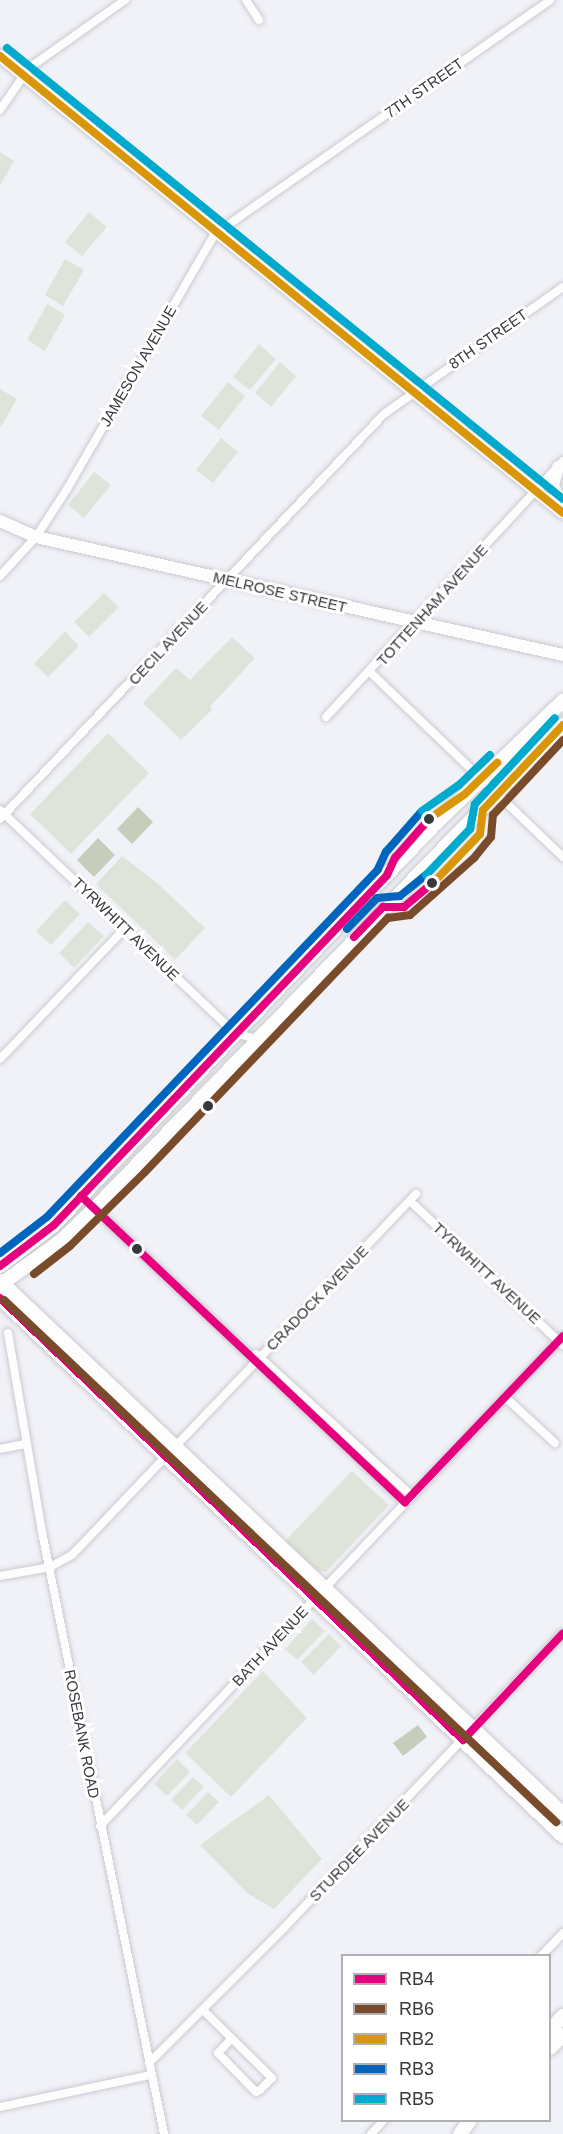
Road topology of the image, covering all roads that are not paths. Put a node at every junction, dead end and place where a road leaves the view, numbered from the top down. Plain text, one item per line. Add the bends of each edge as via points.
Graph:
1 (125, 0) edge
2 (246, 0) edge
3 (550, 0) edge
4 (259, 20) dead end
5 (0, 56) edge
6 (0, 66) edge
7 (20, 77) junction
8 (0, 110) edge
9 (297, 177) joint
10 (215, 234) junction
11 (563, 287) edge
12 (413, 392) junction
13 (560, 464) edge
14 (537, 491) junction
15 (563, 507) edge
16 (563, 513) edge
17 (0, 521) edge
18 (36, 537) junction
19 (2, 572) edge
20 (227, 580) junction
21 (416, 624) junction
22 (563, 655) edge
23 (371, 673) junction
24 (563, 702) edge
25 (326, 717) dead end
26 (563, 725) edge
27 (480, 780) junction
28 (497, 794) junction
29 (2, 814) edge
30 (563, 857) edge
31 (125, 928) junction
32 (235, 1033) junction
33 (256, 1039) junction
34 (0, 1059) edge
35 (81, 1196) junction
36 (413, 1198) joint
37 (94, 1209) junction
38 (0, 1266) edge
39 (1, 1287) edge
40 (8, 1333) dead end
41 (561, 1341) edge
42 (258, 1358) junction
43 (505, 1397) junction
44 (555, 1443) dead end
45 (26, 1444) junction
46 (0, 1449) edge
47 (169, 1451) junction
48 (408, 1498) junction
49 (50, 1567) junction
50 (0, 1576) edge
51 (320, 1592) junction
52 (563, 1633) edge
53 (467, 1735) junction
54 (563, 1814) edge
55 (100, 1826) junction
56 (563, 1836) edge
57 (563, 1933) edge
58 (544, 1954) edge
59 (203, 2010) junction
60 (563, 2016) edge
61 (551, 2028) edge
62 (563, 2035) edge
63 (231, 2039) junction
64 (551, 2046) edge
65 (149, 2063) junction
66 (152, 2075) junction
67 (0, 2107) edge
68 (383, 2122) edge
69 (469, 2122) edge
70 (164, 2134) edge
71 (371, 2134) edge
72 (460, 2134) edge

1 - 7 street
2 - 4 street
3 - 9 street, 7TH STREET
5 - 7 main road
6 - 7 main road
7 - 8 street
7 - 10 main road
9 - 10 street, JAMESON AVENUE
10 - 12 main road
10 - 18 street, JAMESON AVENUE
11 - 12 street, 8TH STREET
12 - 14 main road
12 - 20 street, CECIL AVENUE via 376,422
13 - 14 street, TOTTENHAM AVENUE
13 - 15 main road via 553,486
14 - 16 main road
14 - 21 street, TOTTENHAM AVENUE
17 - 18 main road, MELROSE STREET
18 - 19 street, JAMESON AVENUE
18 - 20 main road, MELROSE STREET
20 - 21 main road, MELROSE STREET
20 - 29 street, CECIL AVENUE
21 - 22 main road, MELROSE STREET
21 - 23 street, TOTTENHAM AVENUE
23 - 25 street, TOTTENHAM AVENUE
23 - 27 street
24 - 27 main road
26 - 28 main road
27 - 28 street
27 - 32 main road
28 - 30 street
28 - 33 main road
29 - 31 street, TYRWHITT AVENUE
31 - 32 street, TYRWHITT AVENUE
31 - 34 street
32 - 33 street, TYRWHITT AVENUE
32 - 35 main road
33 - 37 main road
35 - 37 street
35 - 38 main road via 36,1242
36 - 41 street, TYRWHITT AVENUE
36 - 42 street, CRADOCK AVENUE
37 - 39 main road via 63,1239
37 - 42 street
39 - 47 main road
40 - 45 street, ROSEBANK ROAD
41 - 43 street, BATH AVENUE
42 - 47 street, CRADOCK AVENUE
42 - 48 street
43 - 44 street
43 - 48 street, BATH AVENUE
45 - 46 street
45 - 49 street, ROSEBANK ROAD
47 - 49 street, CRADOCK AVENUE via 72,1555
47 - 51 main road
48 - 51 street, BATH AVENUE
49 - 50 street, CRADOCK AVENUE
49 - 55 street, ROSEBANK ROAD
51 - 53 main road
51 - 55 street, BATH AVENUE
52 - 53 street, STURDEE AVENUE
53 - 54 main road
53 - 56 main road
53 - 59 street, STURDEE AVENUE
55 - 65 street, ROSEBANK ROAD
57 - 58 street
59 - 63 street
59 - 65 street, STURDEE AVENUE
60 - 61 main road
62 - 64 main road
63 - 63 street via 219,2053 256,2092 260,2090 272,2078
65 - 66 street, ROSEBANK ROAD
66 - 67 street
66 - 70 street, ROSEBANK ROAD
68 - 71 street
69 - 72 main road

